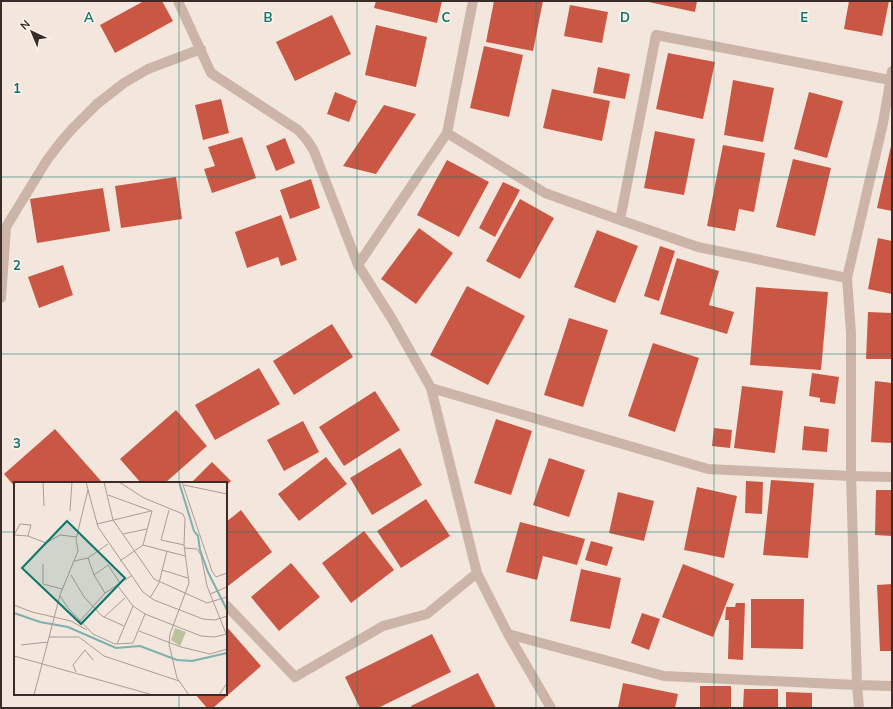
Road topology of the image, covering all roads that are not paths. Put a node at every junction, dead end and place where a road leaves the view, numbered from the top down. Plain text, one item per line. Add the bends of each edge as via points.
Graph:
1 (178, 1) edge
2 (473, 1) edge
3 (201, 49) junction
4 (891, 76) edge
5 (887, 124) edge
6 (447, 133) junction
7 (620, 220) junction
8 (358, 265) junction
9 (846, 278) junction
10 (1, 298) edge
11 (432, 388) junction
12 (851, 476) junction
13 (892, 477) edge
14 (477, 573) junction
15 (227, 606) edge
16 (508, 634) junction
17 (856, 685) junction
18 (892, 686) edge
19 (551, 708) edge
20 (858, 708) edge

1 - 3 street
2 - 6 street
3 - 8 street via 211,73 298,130 307,140 314,151
3 - 10 street via 148,69 124,83 97,104 60,143 6,227
4 - 5 street
4 - 7 street via 656,35
5 - 9 street
6 - 7 street via 545,193
6 - 8 street
7 - 9 street via 698,247
8 - 11 street
9 - 12 street via 851,334
11 - 12 street via 708,469
11 - 14 street
12 - 13 street
12 - 17 street
14 - 15 street via 427,614 383,626 295,677
14 - 16 street
16 - 17 street via 664,676
16 - 19 street
17 - 18 street
17 - 20 street

